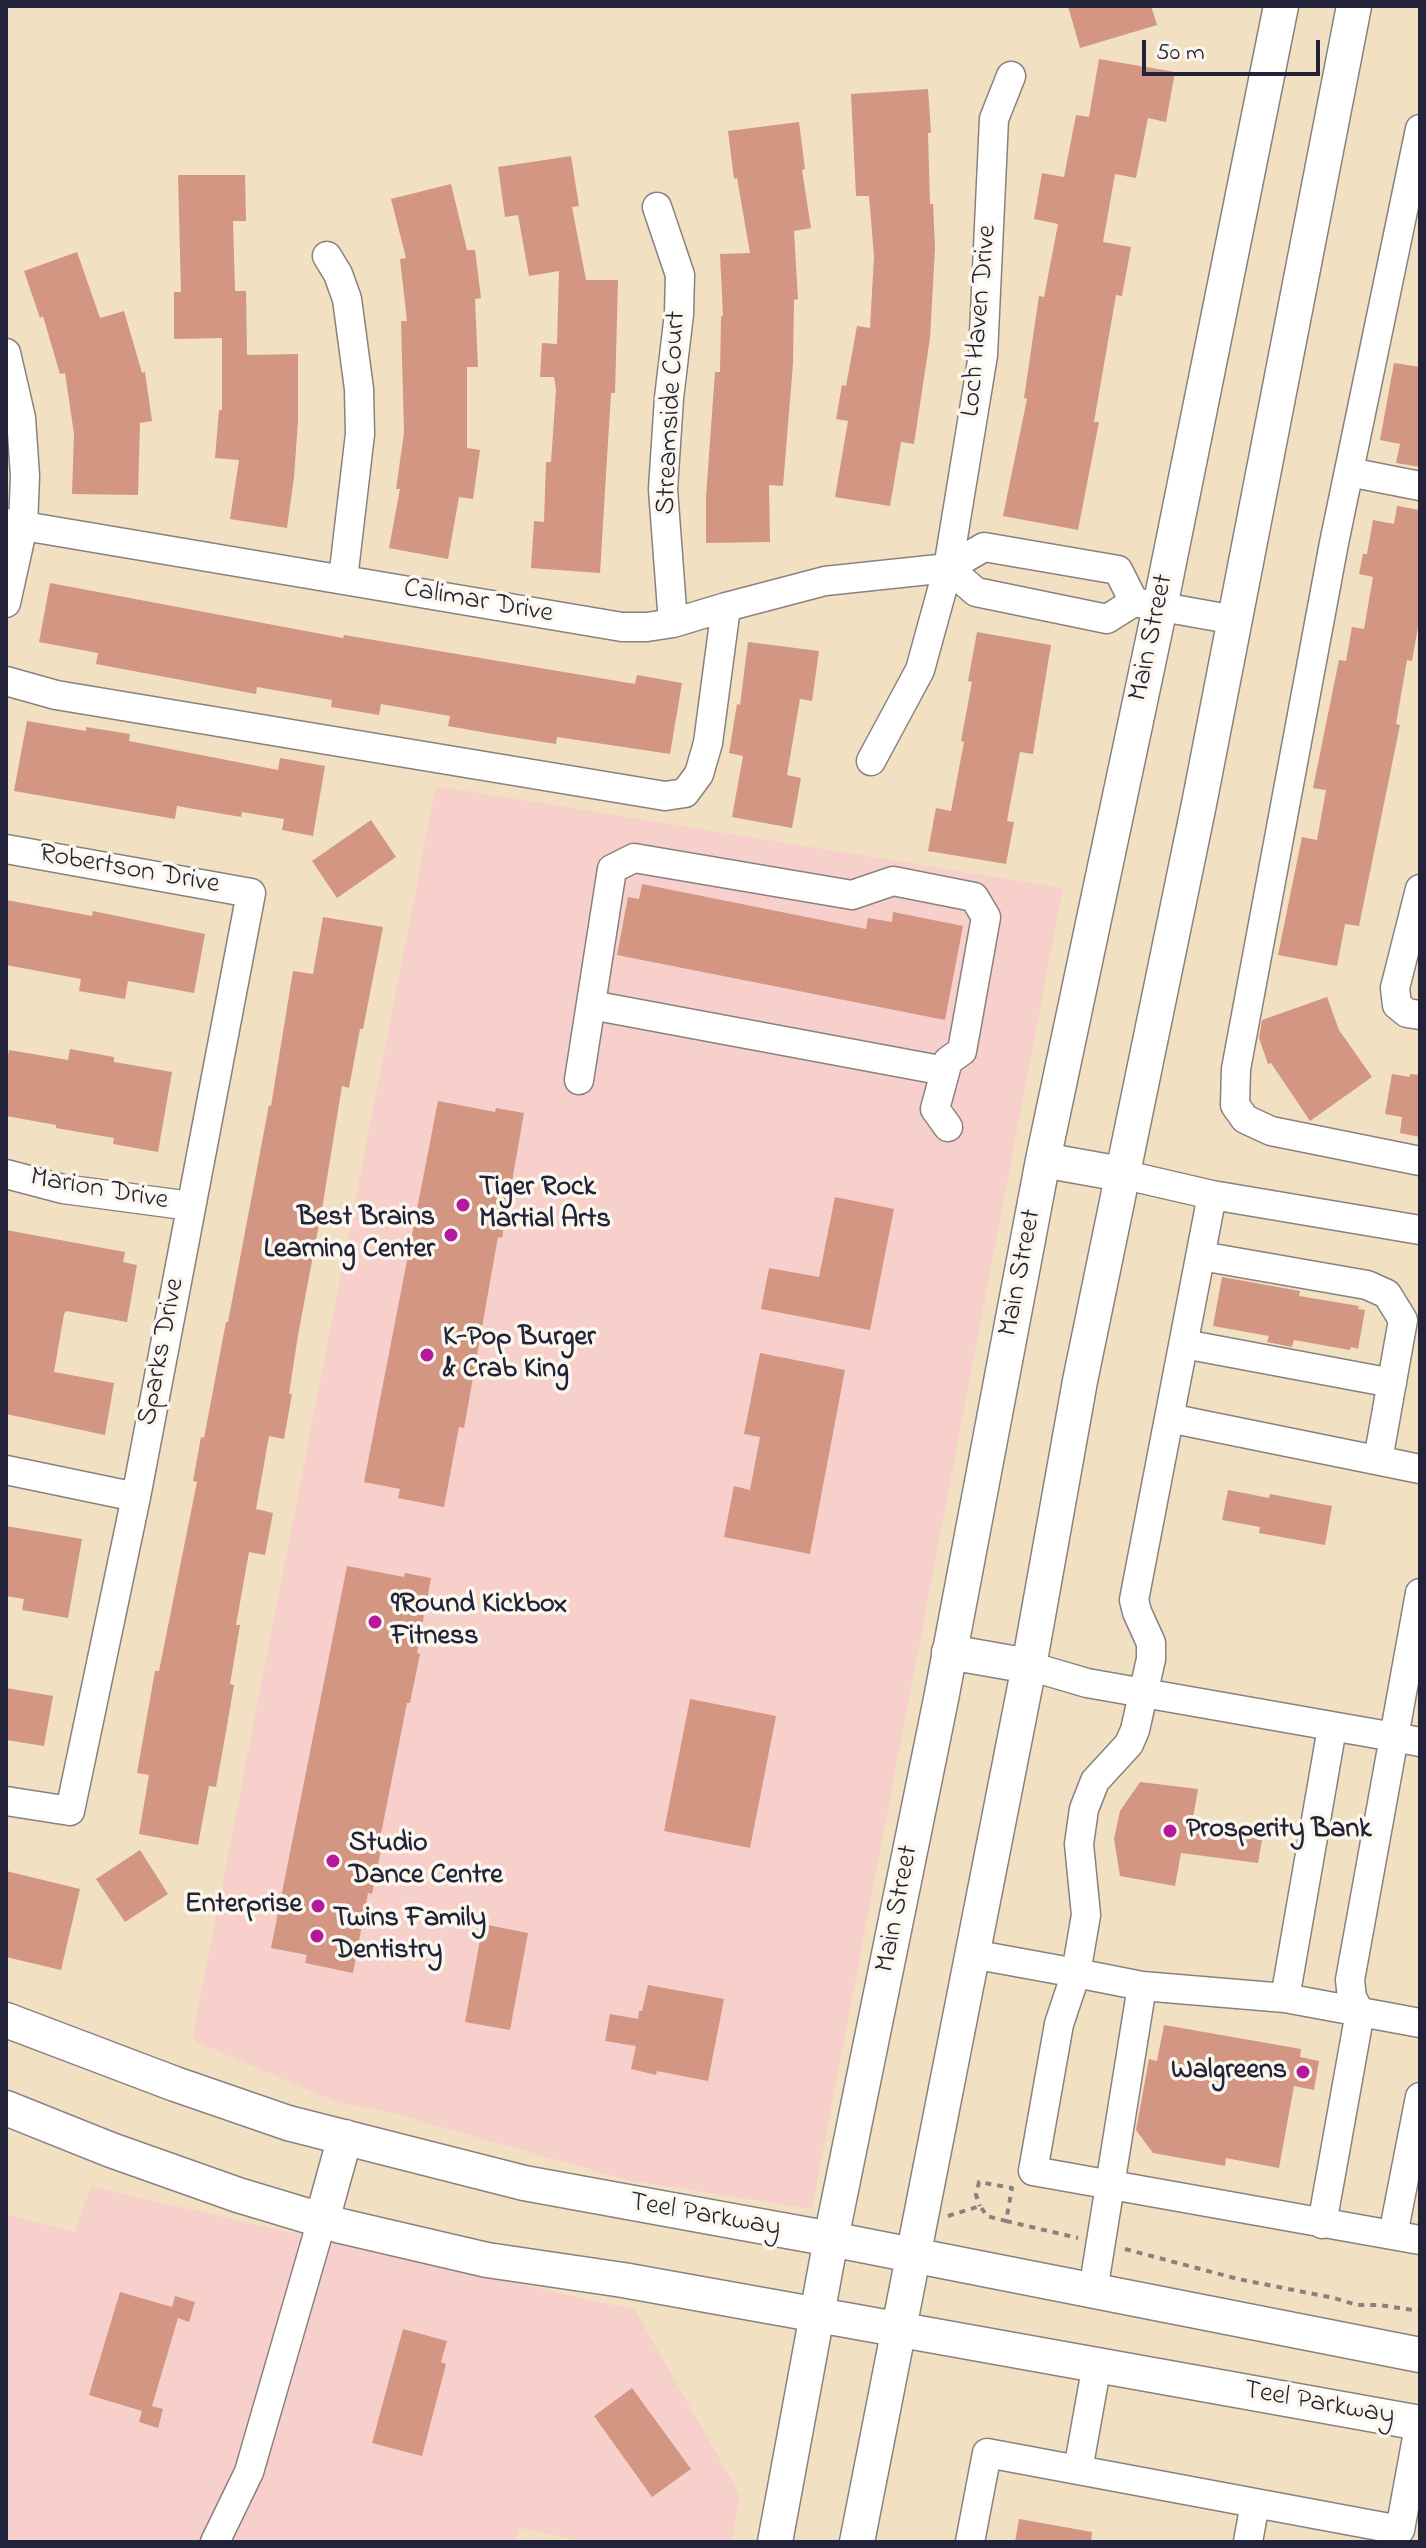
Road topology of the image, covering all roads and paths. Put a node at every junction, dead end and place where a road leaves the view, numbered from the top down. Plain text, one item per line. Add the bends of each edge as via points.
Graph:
1 (1281, 6) edge
2 (1354, 6) edge
3 (1011, 76) dead end
4 (1420, 129) edge
5 (657, 207) dead end
6 (327, 256) dead end
7 (6, 353) edge
8 (1349, 472) junction
9 (1420, 486) edge
10 (15, 524) edge
11 (948, 568) junction
12 (343, 579) junction
13 (6, 603) edge
14 (1147, 604) junction
15 (726, 607) junction
16 (1235, 620) junction
17 (673, 623) junction
18 (6, 681) edge
19 (871, 761) dead end
20 (6, 849) edge
21 (1420, 889) edge
22 (251, 893) joint
23 (591, 1005) junction
24 (1409, 1010) edge
25 (945, 1071) junction
26 (579, 1080) dead end
27 (948, 1127) dead end
28 (1043, 1160) junction
29 (1420, 1161) edge
30 (6, 1174) edge
31 (1121, 1174) junction
32 (1212, 1195) junction
33 (191, 1206) junction
34 (1420, 1230) edge
35 (1201, 1256) junction
36 (1184, 1344) junction
37 (1392, 1383) junction
38 (1169, 1418) junction
39 (1378, 1460) junction
40 (1420, 1469) edge
41 (6, 1470) edge
42 (136, 1497) junction
43 (1420, 1593) edge
44 (949, 1652) junction
45 (1029, 1666) junction
46 (1142, 1693) junction
47 (1332, 1728) junction
48 (1407, 1740) edge
49 (6, 1801) edge
50 (972, 1954) junction
51 (1076, 1973) junction
52 (1142, 1986) junction
53 (1285, 1998) junction
54 (1360, 2012) junction
55 (6, 2020) edge
56 (1420, 2023) edge
57 (1420, 2097) edge
58 (6, 2108) edge
59 (345, 2137) junction
60 (1109, 2185) junction
61 (980, 2206) junction
62 (942, 2217) dead end
63 (322, 2220) junction
64 (1006, 2221) junction
65 (1322, 2224) junction
66 (1406, 2238) edge
67 (831, 2239) junction
68 (1100, 2243) junction
69 (913, 2257) junction
70 (1093, 2291) junction
71 (1420, 2311) edge
72 (818, 2315) junction
73 (898, 2329) junction
74 (1420, 2355) edge
75 (1097, 2364) junction
76 (1420, 2422) edge
77 (1078, 2470) junction
78 (1255, 2503) junction
79 (1411, 2522) edge
80 (862, 2541) edge
81 (215, 2542) edge
82 (775, 2542) edge
83 (970, 2542) edge
84 (1248, 2542) edge

1 - 14 main road, Main Street
2 - 16 main road
3 - 11 street, Loch Haven Drive via 994,119 983,355
4 - 8 street
5 - 17 street, Streamside Court via 680,275 663,489
6 - 12 street via 347,299 359,389 360,434
7 - 10 street via 21,418 25,476
8 - 9 street
8 - 29 street via 1239,1053 1235,1105 1245,1119 1271,1131
10 - 12 street, Calimar Drive
10 - 13 street
11 - 14 street via 976,592 1107,619
11 - 14 street, Calimar Drive via 984,547 1118,570
11 - 15 street, Calimar Drive via 825,581
11 - 19 street, Loch Haven Drive via 920,670
12 - 17 street, Calimar Drive via 599,625
14 - 16 street
14 - 28 main road, Main Street
15 - 17 street, Calimar Drive
15 - 18 street via 699,774 685,793 665,796 56,695
16 - 31 main road
20 - 22 street, Robertson Drive
21 - 24 street via 1395,988
22 - 33 street, Sparks Drive
23 - 25 street
23 - 25 street via 612,869 634,858 852,895 893,881 974,897 986,917 962,1051 948,1061
23 - 26 street
25 - 27 street via 935,1109
28 - 31 main road
28 - 44 main road, Main Street
30 - 33 street, Marion Drive via 63,1189
31 - 32 street
31 - 45 main road
32 - 34 street
32 - 35 street
33 - 42 street, Sparks Drive
35 - 36 street
35 - 37 street via 1367,1285 1387,1294 1403,1320
36 - 37 street
36 - 38 street
37 - 39 street
38 - 39 street
38 - 46 street via 1134,1600 1152,1648
39 - 40 street
41 - 42 street
42 - 49 street, Sparks Drive via 70,1811
43 - 48 street
44 - 45 main road
44 - 67 main road, Main Street
45 - 46 street
45 - 50 main road
46 - 47 street
46 - 51 street via 1129,1744 1095,1781 1084,1809 1079,1844 1086,1915
47 - 48 street
47 - 53 street
48 - 54 street via 1350,1980
50 - 51 street
50 - 69 main road
51 - 52 street
51 - 60 street via 1059,2024 1033,2171
52 - 53 street
52 - 60 street
53 - 54 street
54 - 56 street
54 - 65 street
55 - 59 main road, Teel Parkway via 260,2114
57 - 66 street
58 - 63 main road, Teel Parkway via 111,2150
59 - 63 main road
59 - 67 main road, Teel Parkway via 524,2183
60 - 65 street
60 - 68 street
61 - 62 path
61 - 64 path via 987,2216
61 - 64 path via 979,2182 1012,2188
63 - 72 main road, Teel Parkway via 487,2260
63 - 81 street via 249,2472
64 - 68 path
65 - 66 street
67 - 69 main road, Teel Parkway
67 - 72 main road, Main Street
68 - 70 street
68 - 71 path via 1357,2305
69 - 70 main road, Teel Parkway
69 - 73 main road
70 - 74 main road, Teel Parkway
72 - 73 main road, Teel Parkway
72 - 82 main road, Main Street
73 - 75 main road, Teel Parkway
73 - 80 main road
75 - 76 main road, Teel Parkway
75 - 77 street
76 - 79 street
77 - 78 street
77 - 83 street via 987,2453
78 - 79 street via 1400,2530
78 - 84 street

